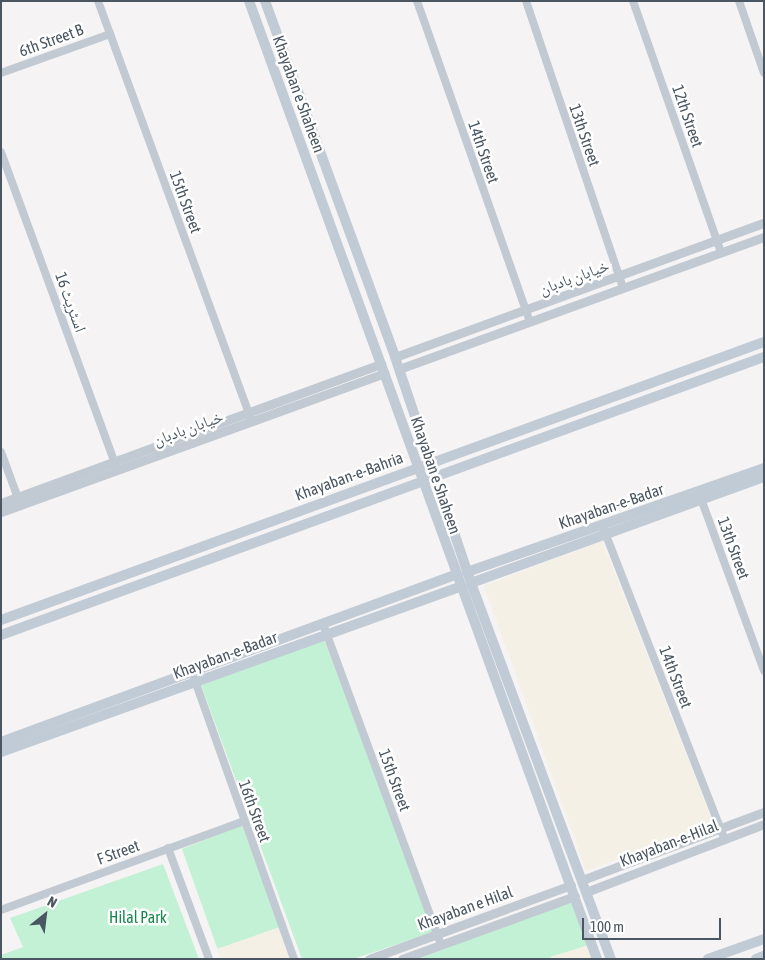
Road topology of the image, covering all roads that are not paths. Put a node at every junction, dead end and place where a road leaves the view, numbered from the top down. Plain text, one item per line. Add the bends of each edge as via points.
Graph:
1 (98, 1) edge
2 (249, 1) edge
3 (265, 1) edge
4 (417, 1) edge
5 (526, 1) edge
6 (633, 1) edge
7 (739, 1) edge
8 (110, 34) junction
9 (1, 73) edge
10 (764, 73) edge
11 (1, 152) edge
12 (764, 223) edge
13 (764, 237) edge
14 (716, 240) junction
15 (720, 252) junction
16 (618, 277) junction
17 (623, 288) junction
18 (525, 311) junction
19 (530, 322) junction
20 (764, 342) edge
21 (395, 357) junction
22 (764, 357) edge
23 (383, 369) junction
24 (399, 369) junction
25 (251, 417) junction
26 (1, 452) edge
27 (432, 462) junction
28 (116, 466) junction
29 (417, 467) junction
30 (764, 468) edge
31 (764, 477) edge
32 (436, 478) junction
33 (423, 482) junction
34 (700, 495) junction
35 (19, 501) junction
36 (1, 503) edge
37 (1, 512) edge
38 (604, 529) junction
39 (468, 572) junction
40 (456, 576) junction
41 (471, 583) junction
42 (460, 587) junction
43 (1, 620) edge
44 (324, 629) junction
45 (1, 634) edge
46 (499, 658) junction
47 (488, 662) junction
48 (764, 671) edge
49 (193, 677) junction
50 (1, 742) edge
51 (1, 752) edge
52 (764, 812) edge
53 (244, 820) junction
54 (764, 824) edge
55 (720, 828) junction
56 (724, 838) junction
57 (168, 848) junction
58 (582, 880) junction
59 (571, 885) junction
60 (586, 892) junction
61 (576, 896) junction
62 (1, 910) edge
63 (438, 934) junction
64 (764, 939) edge
65 (442, 945) junction
66 (764, 956) edge
67 (209, 959) edge
68 (294, 959) edge
69 (369, 959) edge
70 (402, 959) edge
71 (597, 959) edge
72 (611, 959) edge
73 (708, 959) edge
74 (756, 959) edge

1 - 8 street, 15th Street
2 - 23 main road, Khayaban e Shaheen
3 - 21 main road, Khayaban e Shaheen
4 - 18 street, 14th Street
5 - 16 street, 13th Street
6 - 14 street, 12th Street
7 - 10 street
8 - 9 street, 6th Street B
8 - 25 street, 15th Street
11 - 28 street, اسٹریٹ 16
12 - 14 street, خیابان بادبان
13 - 15 street, خیابان بادبان
14 - 15 street, 12th Street
14 - 16 street, خیابان بادبان
15 - 17 street, خیابان بادبان
16 - 17 street, 13th Street
16 - 18 street, خیابان بادبان
17 - 19 street, خیابان بادبان
18 - 19 street, 14th Street
18 - 21 street, خیابان بادبان
19 - 24 street, خیابان بادبان
20 - 27 main road, Khayaban-e-Bahria
21 - 24 main road, Khayaban e Shaheen
22 - 32 main road, Khayaban-e-Bahria
23 - 25 street, خیابان بادبان
23 - 29 main road, Khayaban e Shaheen
24 - 27 main road, Khayaban e Shaheen
25 - 28 street, خیابان بادبان
26 - 35 street
27 - 29 main road, Khayaban-e-Bahria
27 - 32 main road, Khayaban e Shaheen
28 - 35 street, خیابان بادبان
29 - 33 main road, Khayaban e Shaheen
29 - 43 main road, Khayaban-e-Bahria
30 - 34 main road, Khayaban-e-Badar
31 - 34 main road, Khayaban-e-Badar
32 - 33 main road, Khayaban-e-Bahria
32 - 39 main road, Khayaban e Shaheen
33 - 40 main road, Khayaban e Shaheen
33 - 45 main road, Khayaban-e-Bahria
34 - 38 main road, Khayaban-e-Badar
34 - 48 street, 13th Street
35 - 36 street, خیابان بادبان
35 - 37 street, خیابان بادبان
38 - 39 main road, Khayaban-e-Badar
38 - 41 main road, Khayaban-e-Badar
38 - 55 street, 14th Street
39 - 41 main road, Khayaban e Shaheen
40 - 42 main road, Khayaban e Shaheen
40 - 44 main road, Khayaban-e-Badar
41 - 46 main road, Khayaban e Shaheen
42 - 44 main road, Khayaban-e-Badar
42 - 47 main road, Khayaban e Shaheen
44 - 49 main road, Khayaban-e-Badar
44 - 63 street, 15th Street
46 - 47 main road
46 - 58 main road, Khayaban e Shaheen
47 - 59 main road, Khayaban e Shaheen
49 - 50 main road, Khayaban-e-Badar
49 - 51 main road, Khayaban-e-Badar
49 - 53 street, 16th Street
52 - 55 street
53 - 57 street, F Street
53 - 68 street, 16th Street
54 - 56 street, Khayaban-e-Hilal
55 - 56 street, 14th Street
55 - 58 street
56 - 60 street, Khayaban-e-Hilal
57 - 62 street, F Street
57 - 67 street
58 - 60 main road, Khayaban e Shaheen
59 - 61 main road, Khayaban e Shaheen
59 - 63 street, Khayaban e Hilal
60 - 72 main road, Khayaban e Shaheen
61 - 65 street
61 - 71 main road, Khayaban e Shaheen
63 - 65 street, 15th Street
63 - 69 street, Khayaban e Hilal
64 - 73 main road
65 - 70 street
66 - 74 main road

